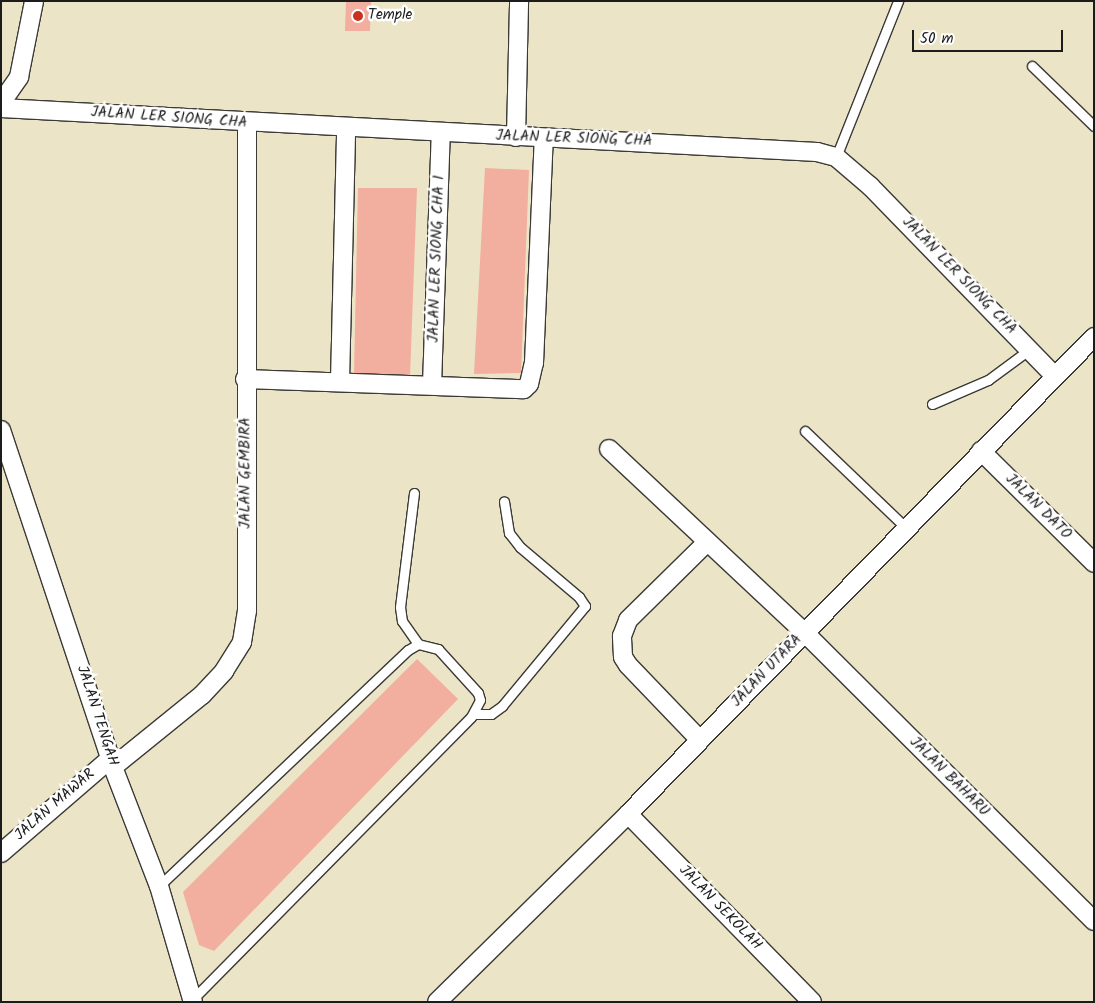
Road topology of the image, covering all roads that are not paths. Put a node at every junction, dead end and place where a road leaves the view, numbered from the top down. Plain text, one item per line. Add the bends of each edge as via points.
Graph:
1 (34, 1) edge
2 (519, 1) edge
3 (898, 1) edge
4 (1032, 66) dead end
5 (1, 103) edge
6 (1, 108) edge
7 (248, 123) junction
8 (1094, 126) edge
9 (346, 128) junction
10 (441, 134) junction
11 (516, 137) junction
12 (544, 138) junction
13 (836, 156) junction
14 (1094, 337) edge
15 (1030, 349) junction
16 (1055, 376) junction
17 (245, 379) junction
18 (340, 381) junction
19 (432, 385) junction
20 (932, 404) dead end
21 (1, 430) edge
22 (805, 431) dead end
23 (609, 449) dead end
24 (982, 451) junction
25 (414, 493) dead end
26 (504, 500) dead end
27 (906, 528) junction
28 (707, 542) junction
29 (1094, 563) edge
30 (805, 633) junction
31 (418, 644) junction
32 (474, 714) junction
33 (700, 740) junction
34 (112, 762) junction
35 (628, 814) junction
36 (1, 853) edge
37 (159, 886) junction
38 (1094, 921) edge
39 (806, 1000) edge
40 (192, 1001) edge
41 (437, 1002) edge

1 - 5 street via 20,77
2 - 11 street
3 - 13 lane
4 - 8 lane
6 - 7 street, JALAN LER SIONG CHA
7 - 9 street, JALAN LER SIONG CHA
7 - 17 street, JALAN GEMBIRA
9 - 10 street, JALAN LER SIONG CHA
9 - 18 street
10 - 11 street, JALAN LER SIONG CHA
10 - 19 street, JALAN LER SIONG CHA 1
11 - 12 street, JALAN LER SIONG CHA
12 - 13 street, JALAN LER SIONG CHA via 754,147
12 - 19 street via 534,363 529,384 518,390
13 - 15 street, JALAN LER SIONG CHA via 870,186
14 - 16 street, JALAN UTARA
15 - 16 street, JALAN LER SIONG CHA
15 - 20 lane via 988,380
16 - 24 street, JALAN UTARA
17 - 18 street
17 - 34 street, JALAN GEMBIRA via 247,611 242,642 224,671 202,694
18 - 19 street
21 - 34 street, JALAN TENGAH
22 - 27 lane
23 - 28 street, JALAN BAHARU
24 - 27 street, JALAN UTARA
24 - 29 street, JALAN DATO
25 - 31 lane via 400,607 402,621
26 - 32 lane via 506,525 514,540 579,596 584,606 502,706 491,714
27 - 30 street, JALAN UTARA
28 - 30 street, JALAN BAHARU
28 - 33 street via 628,620 622,636 623,657 628,665
30 - 33 street, JALAN UTARA
30 - 38 street, JALAN BAHARU
31 - 32 lane via 438,649 478,692 480,700
31 - 37 lane
32 - 40 lane
33 - 35 street, JALAN UTARA
34 - 36 street, JALAN MAWAR
34 - 37 street, JALAN TENGAH
35 - 39 street, JALAN SEKOLAH
35 - 41 street, JALAN UTARA
37 - 40 street, JALAN TENGAH

